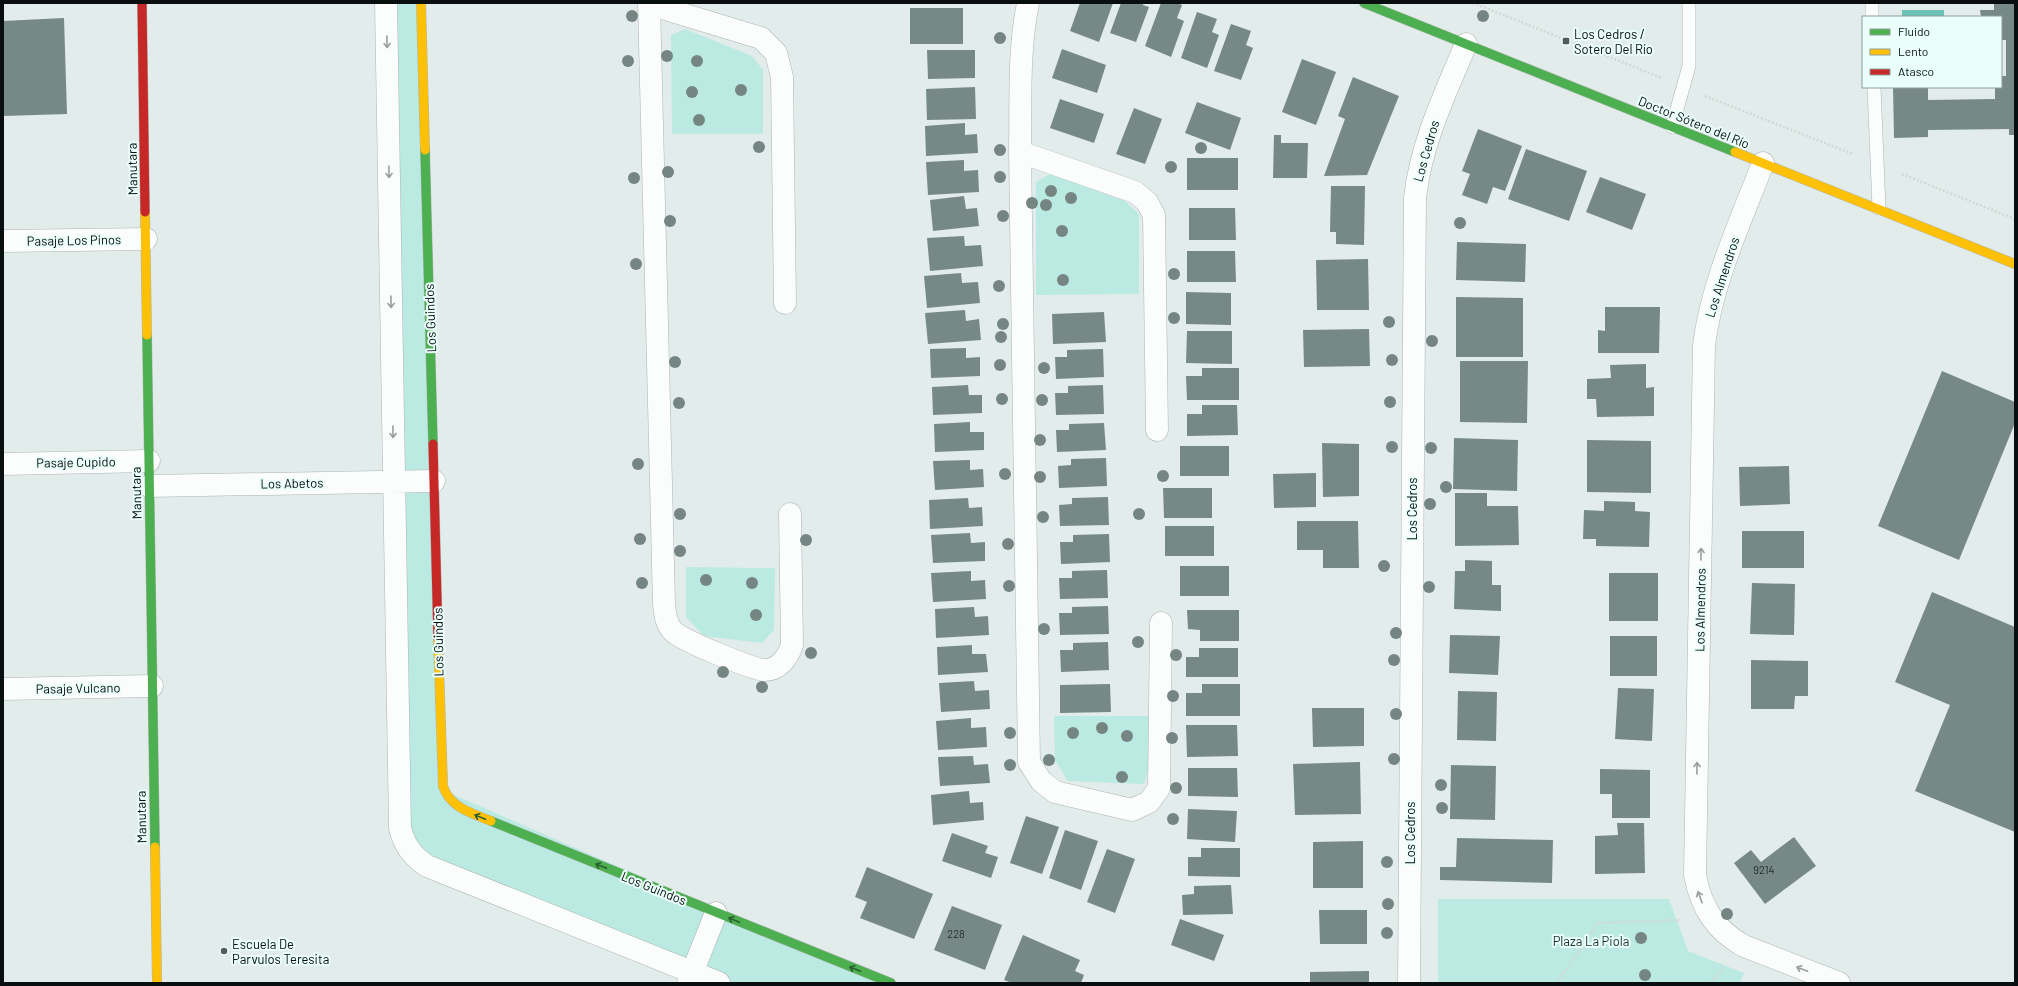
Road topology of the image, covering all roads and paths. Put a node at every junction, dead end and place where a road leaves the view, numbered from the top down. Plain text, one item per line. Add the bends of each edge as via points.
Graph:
1 (142, 3) edge
2 (386, 3) edge
3 (421, 3) edge
4 (1028, 3) edge
5 (1364, 3) edge
6 (1473, 3) edge
7 (1689, 3) edge
8 (1872, 3) edge
9 (649, 4) edge
10 (1872, 16) edge
11 (1466, 44) junction
12 (1683, 87) junction
13 (1874, 88) edge
14 (1672, 127) junction
15 (1020, 152) junction
16 (1763, 163) junction
17 (1876, 164) junction
18 (1879, 208) junction
19 (2015, 219) edge
20 (146, 239) junction
21 (3, 241) edge
22 (2015, 264) edge
23 (785, 303) dead end
24 (1157, 430) dead end
25 (149, 461) junction
26 (3, 464) edge
27 (434, 481) junction
28 (394, 482) junction
29 (149, 486) junction
30 (790, 514) dead end
31 (1160, 623) dead end
32 (152, 686) junction
33 (3, 690) edge
34 (716, 913) junction
35 (1711, 919) junction
36 (690, 978) edge
37 (157, 983) edge
38 (719, 983) edge
39 (891, 983) edge
40 (1409, 983) edge
41 (1557, 983) edge
42 (1839, 983) edge

1 - 20 main road, Manutara
2 -> 28 street
3 - 27 main road, Los Guindos
4 - 15 street via 1022,52
5 - 11 main road, Doctor Sótero del Río
6 - 12 path
7 - 12 lane via 1689,66
8 - 10 lane
9 - 23 street via 761,38 776,53 782,77
9 - 30 street via 664,604 668,623 673,632 688,642 764,670 781,664 789,656 792,645
11 - 14 main road, Doctor Sótero del Río
11 - 40 street, Los Cedros via 1425,146 1415,198
12 - 14 lane
12 - 17 path
13 - 17 lane
14 - 16 main road, Doctor Sótero del Río
15 - 24 street via 1135,192 1147,202 1154,215
15 - 31 street via 1029,762 1041,781 1055,792 1132,810 1149,802 1159,788
16 - 18 main road, Doctor Sótero del Río
35 -> 16 street, Los Almendros via 1698,891 1695,875 1704,345 1714,294
17 - 18 lane
17 - 19 path
18 - 22 main road, Doctor Sótero del Río
20 - 21 street, Pasaje Los Pinos
20 - 25 main road, Manutara
25 - 26 street, Pasaje Cupido
25 - 29 main road, Manutara
27 - 28 street, Los Abetos
34 -> 27 main road, Los Guindos via 459,808 443,792
28 - 29 street, Los Abetos
28 - 36 street via 400,828 409,850 427,866
29 - 32 main road, Manutara
32 - 33 street, Pasaje Vulcano
32 - 37 main road, Manutara
34 - 36 street
39 -> 34 main road, Los Guindos
35 - 41 path via 1598,923
42 -> 35 street, Los Almendros via 1744,946 1731,939
36 - 38 street

